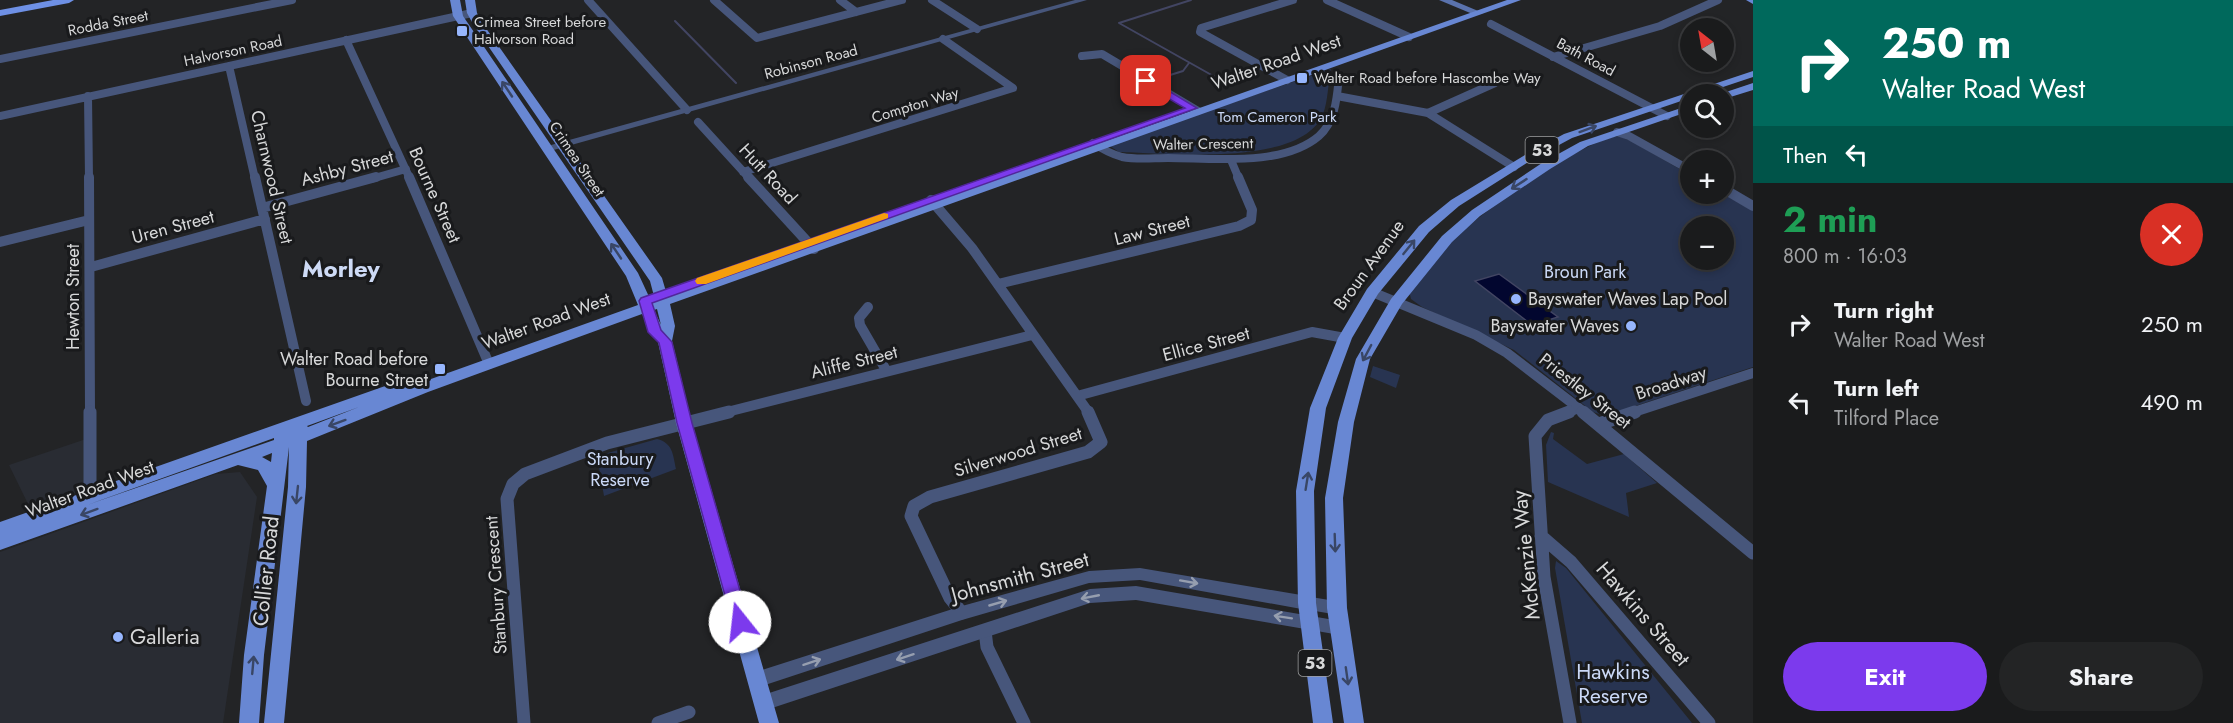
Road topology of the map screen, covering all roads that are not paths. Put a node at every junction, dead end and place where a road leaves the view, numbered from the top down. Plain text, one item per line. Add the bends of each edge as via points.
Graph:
1 (37, 0) edge
2 (69, 0) edge
3 (292, 0) edge
4 (455, 0) edge
5 (470, 0) edge
6 (588, 0) edge
7 (714, 0) edge
8 (840, 0) edge
9 (902, 0) edge
10 (932, 0) edge
11 (1083, 0) edge
12 (1293, 0) edge
13 (1327, 0) edge
14 (1442, 0) edge
15 (1497, 0) edge
16 (1516, 0) edge
17 (1718, 0) edge
18 (0, 7) edge
19 (856, 12) junction
20 (1471, 12) junction
21 (0, 13) edge
22 (472, 13) junction
23 (458, 16) junction
24 (1491, 24) dead end
25 (977, 30) junction
26 (1405, 35) junction
27 (943, 39) junction
28 (346, 40) junction
29 (1082, 56) dead end
30 (1553, 57) junction
31 (0, 59) edge
32 (230, 66) junction
33 (1753, 74) edge
34 (1340, 76) dead end
35 (1284, 78) junction
36 (1496, 83) dead end
37 (1753, 86) edge
38 (1734, 93) edge
39 (88, 96) junction
40 (1337, 96) junction
41 (1648, 108) junction
42 (687, 110) junction
43 (1195, 110) junction
44 (1680, 111) edge
45 (1428, 113) junction
46 (0, 116) edge
47 (1667, 116) junction
48 (698, 122) dead end
49 (1617, 132) junction
50 (562, 145) junction
51 (1096, 145) junction
52 (547, 149) junction
53 (1231, 160) junction
54 (1680, 164) edge
55 (1514, 167) junction
56 (406, 169) junction
57 (743, 172) junction
58 (1734, 195) edge
59 (934, 203) junction
60 (1753, 206) edge
61 (262, 208) junction
62 (265, 219) junction
63 (89, 220) junction
64 (0, 242) edge
65 (811, 245) junction
66 (91, 267) junction
67 (998, 284) junction
68 (1372, 292) junction
69 (662, 299) junction
70 (1396, 302) junction
71 (646, 304) junction
72 (868, 307) dead end
73 (1032, 334) junction
74 (1345, 338) junction
75 (665, 342) junction
76 (488, 360) junction
77 (886, 370) junction
78 (1753, 373) edge
79 (1077, 396) junction
80 (306, 401) dead end
81 (1579, 408) junction
82 (684, 423) junction
83 (1599, 424) junction
84 (292, 433) junction
85 (225, 463) junction
86 (276, 486) junction
87 (90, 497) junction
88 (0, 529) edge
89 (1541, 536) junction
90 (0, 543) edge
91 (1753, 553) edge
92 (1337, 608) junction
93 (1308, 612) junction
94 (962, 613) junction
95 (1340, 628) junction
96 (985, 631) junction
97 (756, 680) junction
98 (763, 703) junction
99 (689, 712) dead end
100 (249, 723) edge
101 (274, 723) edge
102 (525, 723) edge
103 (658, 723) edge
104 (769, 723) edge
105 (1024, 723) edge
106 (1323, 723) edge
107 (1354, 723) edge
108 (1570, 723) edge
109 (1709, 723) edge

1 - 18 highway
2 - 21 highway
3 - 31 street, Rodda Street
4 - 23 main road, Crimea Street
5 - 22 main road, Crimea Street
6 - 42 street
7 - 19 street via 757,38
8 - 19 street
9 - 19 street
10 - 25 street
11 - 25 street, Robinson Road
12 - 35 street via 1200,28 1200,32
13 - 26 street
14 - 20 main road
15 - 20 main road, Walter Road West
16 - 20 main road, Walter Road West
17 - 30 street via 1660,26
20 - 26 main road, Walter Road West
22 - 23 street, Halvorson Road
22 - 50 main road, Crimea Street
23 - 28 street, Halvorson Road
52 -> 23 main road, Crimea Street
24 - 30 street, Bath Road
25 - 27 street, Robinson Road
26 - 35 main road, Walter Road West
27 - 42 street, Robinson Road
27 - 57 street, Compton Way via 1013,88
28 - 32 street, Halvorson Road
28 - 56 street, Bourne Street
29 - 43 street via 1102,54
30 - 41 street, Bath Road
32 - 39 street, Halvorson Road
32 - 61 street, Charnwood Street
33 - 41 main road, Broun Avenue / 53
34 - 40 street, Walter Crescent
35 - 43 main road, Walter Road West
36 - 45 street
37 - 38 main road
39 - 46 street, Halvorson Road
39 - 63 street, Hewton Street
40 - 45 street
40 - 53 street, Walter Crescent via 1333,119 1318,137 1298,148
41 - 47 street, Bath Road
55 -> 41 main road, Broun Avenue / 53 via 1568,136
42 - 50 street, Robinson Road
43 - 51 main road, Walter Road West
44 - 47 main road, 53
45 - 55 street
47 - 49 main road, 53
48 - 57 street, Hutt Road
49 - 54 street
49 -> 70 main road, 53 via 1584,144 1476,213 1447,239
50 - 52 street, Robinson Road
50 - 69 main road, Crimea Street via 657,281
51 - 53 street, Walter Crescent via 1125,157
51 - 59 main road, Walter Road West
71 -> 52 main road, Crimea Street via 633,276
53 - 67 street, Law Street via 1252,210 1251,220
68 -> 55 main road, Broun Avenue / 53 via 1424,229 1455,203
56 - 61 street, Ashby Street
56 - 76 street, Bourne Street
57 - 65 street, Hutt Road
58 - 60 street
59 - 65 main road, Walter Road West
59 - 67 street, Silverwood Street
61 - 62 street, Charnwood Street
62 - 66 street, Uren Street
62 - 80 street, Charnwood Street
63 - 64 street
63 - 66 street, Hewton Street
65 - 69 main road, Walter Road West
66 - 87 street, Hewton Street
67 - 73 street, Silverwood Street
68 - 70 street, Priestley Street
68 - 74 main road, Broun Avenue / 53
69 - 71 main road, Walter Road West
69 - 75 main road, Crimea Street via 668,326
70 - 81 street, Priestley Street via 1476,335 1507,353
70 -> 92 main road, 53 via 1363,359 1346,422 1334,498
71 - 75 main road, Crimea Street via 655,332
71 - 76 main road, Walter Road West
72 - 77 street via 860,325
73 - 77 street, Aliffe Street
73 - 79 street, Silverwood Street
74 - 79 street, Ellice Street via 1312,332
93 -> 74 main road, Broun Avenue / 53 via 1305,491 1318,408
75 - 82 main road, Crimea Street
76 - 84 main road, Walter Road West
77 - 82 street, Aliffe Street
78 - 83 street, Broadway
79 - 94 street, Silverwood Street via 1101,442 1088,452 930,497 914,506 911,516 950,598
81 - 83 street, Priestley Street
81 - 89 street, McKenzie Way via 1548,420 1535,436
82 - 97 main road, Crimea Street
82 - 102 street, Stanbury Crescent via 572,455 525,474 509,491
83 - 91 street, Priestley Street
84 - 85 main road, Walter Road West
84 - 86 main road, Collier Road
84 - 87 main road, Walter Road West
84 -> 101 main road, Collier Road via 297,488
85 - 86 main road via 259,462 271,471
85 -> 90 main road, Walter Road West
100 -> 86 main road, Collier Road
87 - 88 main road, Walter Road West
89 - 108 street, McKenzie Way via 1544,577
89 - 109 street, Hawkins Street via 1571,562
92 - 93 street, Johnsmith Street
92 - 95 main road, 53
94 -> 93 street, Johnsmith Street via 1089,577 1140,574
93 - 95 street, Johnsmith Street
93 -> 96 street, Johnsmith Street via 1136,593 1090,596
93 - 106 main road, Broun Avenue / 53
97 -> 94 street, Johnsmith Street
95 -> 107 main road, 53
96 -> 98 street, Johnsmith Street
96 - 105 street via 987,647
97 - 98 main road, Crimea Street
98 - 104 main road, Crimea Street
99 - 103 street

